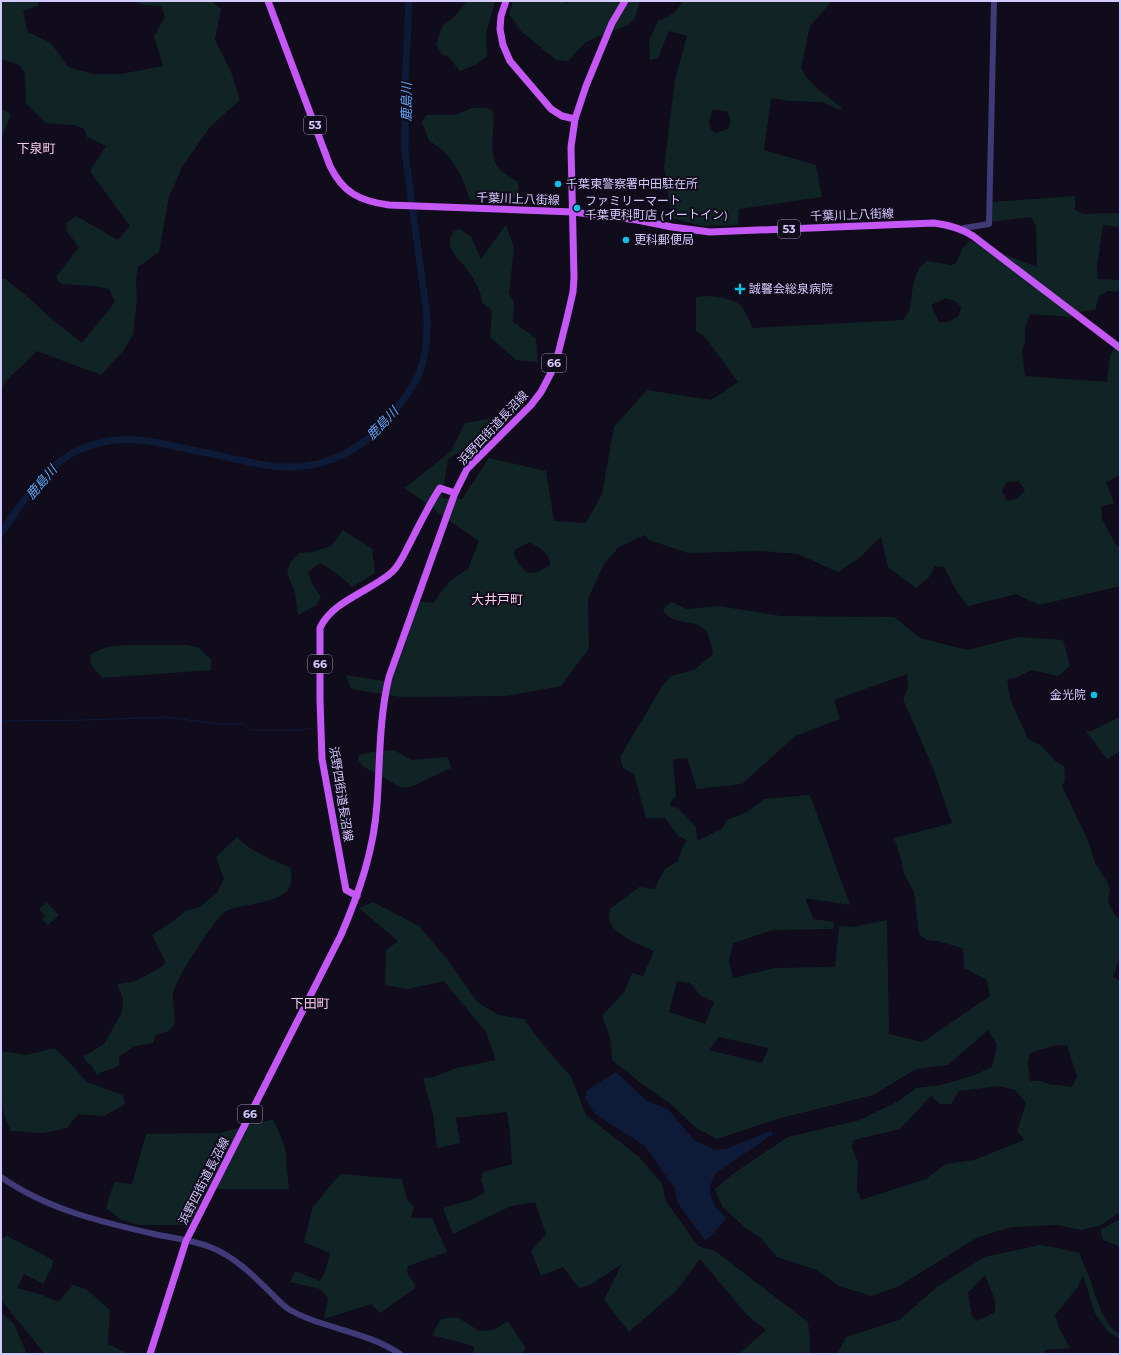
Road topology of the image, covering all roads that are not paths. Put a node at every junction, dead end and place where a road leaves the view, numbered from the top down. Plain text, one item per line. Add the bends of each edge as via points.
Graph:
1 (268, 1) edge
2 (506, 1) edge
3 (625, 1) edge
4 (994, 1) edge
5 (575, 119) junction
6 (573, 212) junction
7 (962, 230) junction
8 (1120, 348) edge
9 (455, 492) junction
10 (357, 896) junction
11 (1, 1177) edge
12 (186, 1241) junction
13 (150, 1354) edge
14 (400, 1354) edge

1 - 6 main road, 千葉川上八街線 / 53 via 330,166 349,191 366,201 389,205
2 - 5 main road via 500,29 507,56 551,109 562,116
3 - 5 main road, 浜野四街道長沼線 / 66 via 612,23 580,100
4 - 7 street via 989,224
5 - 6 main road, 浜野四街道長沼線 / 66 via 571,147
6 - 7 main road, 千葉川上八街線 / 53 via 710,232 934,223
6 - 9 main road, 浜野四街道長沼線 / 66 via 573,292 551,372 531,405 466,469
7 - 8 main road, 千葉川上八街線 / 53 via 992,249
9 - 10 main road, 浜野四街道長沼線 / 66 via 386,691 371,849
9 - 10 main road, 浜野四街道長沼線 / 66 via 440,488 393,571 346,601 320,628 322,759 346,890
10 - 12 main road, 浜野四街道長沼線 / 66 via 341,935
11 - 12 street via 26,1193 64,1210
12 - 13 main road, 浜野四街道長沼線 / 66
12 - 14 street via 209,1246 226,1255 300,1316 364,1336

